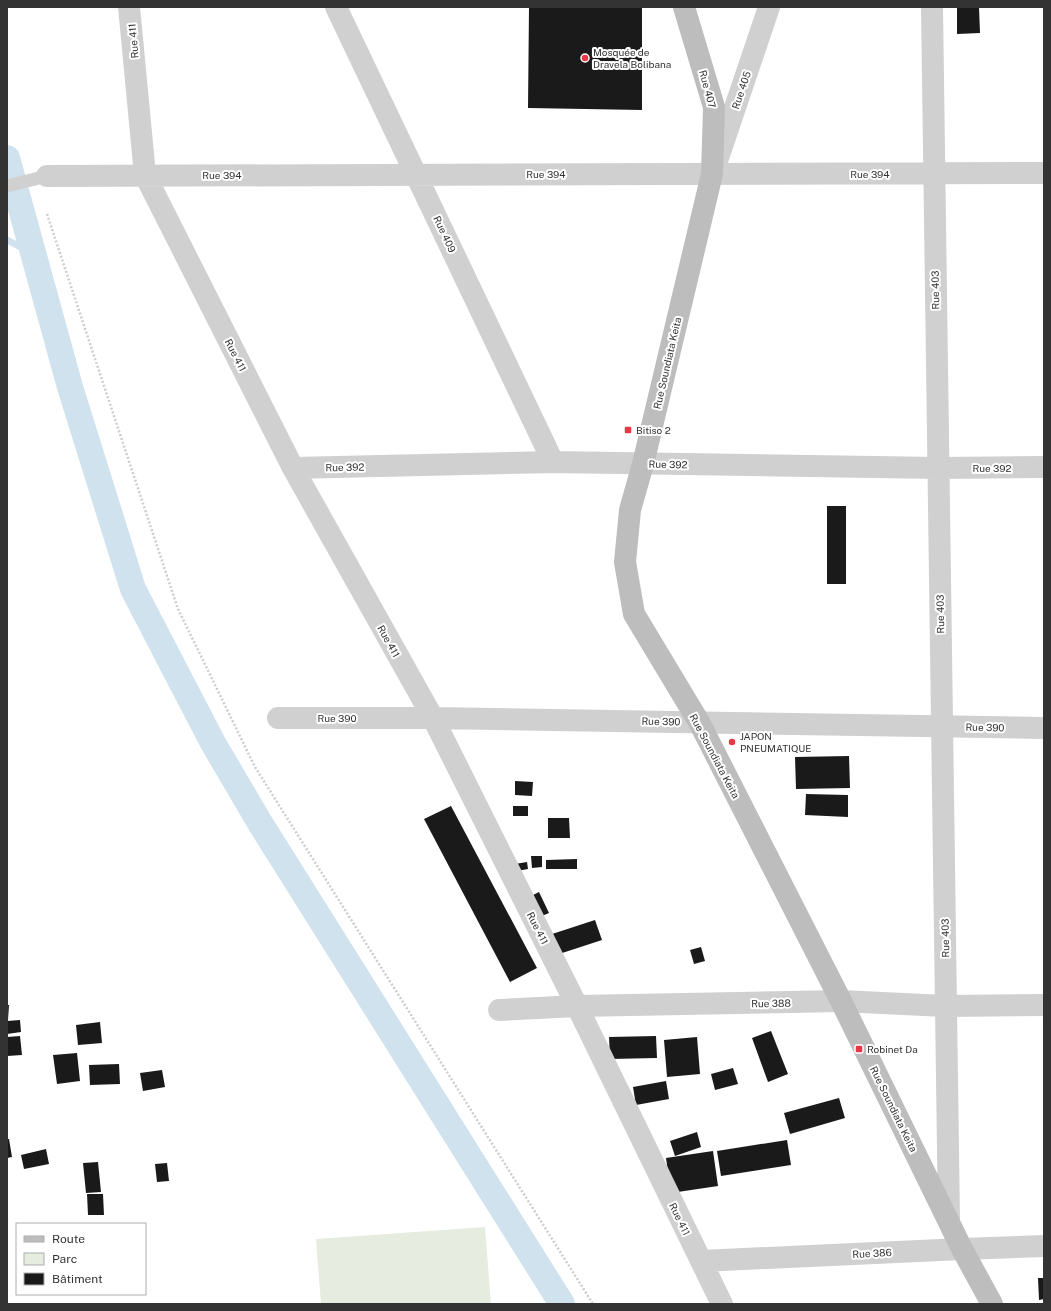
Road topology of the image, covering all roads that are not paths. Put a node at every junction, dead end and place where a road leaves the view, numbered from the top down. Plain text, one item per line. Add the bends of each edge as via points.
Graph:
1 (129, 7) edge
2 (336, 7) edge
3 (684, 7) edge
4 (769, 7) edge
5 (932, 7) edge
6 (1044, 173) edge
7 (712, 174) junction
8 (934, 174) junction
9 (145, 175) junction
10 (417, 175) junction
11 (47, 176) joint
12 (7, 186) edge
13 (554, 462) junction
14 (643, 464) junction
15 (1044, 467) edge
16 (293, 468) junction
17 (938, 468) junction
18 (278, 718) dead end
19 (433, 718) junction
20 (699, 722) junction
21 (941, 727) junction
22 (1044, 728) edge
23 (841, 1001) junction
24 (1044, 1005) edge
25 (577, 1006) junction
26 (946, 1006) junction
27 (499, 1010) dead end
28 (948, 1221) junction
29 (1044, 1246) edge
30 (962, 1249) junction
31 (701, 1261) junction
32 (722, 1304) edge
33 (992, 1304) edge

1 - 9 street, Rue 411
2 - 10 street, Rue 409
3 - 7 main road, Rue 407 via 714,107
4 - 7 street, Rue 405
5 - 8 street, Rue 403
6 - 8 street, Rue 394
7 - 8 street, Rue 394
7 - 10 street, Rue 394
7 - 14 main road, Rue Soundiata Keita
8 - 17 street, Rue 403
9 - 10 street, Rue 394
9 - 11 street, Rue 394
9 - 16 street, Rue 411
10 - 13 street, Rue 409
11 - 12 lane
13 - 14 street, Rue 392
13 - 16 street, Rue 392
14 - 17 street, Rue 392
14 - 20 main road, Rue Soundiata Keita via 630,510 625,562 634,614
15 - 17 street, Rue 392
16 - 19 street, Rue 411
17 - 21 street, Rue 403
18 - 19 street, Rue 390
19 - 20 street, Rue 390
19 - 25 street, Rue 411
20 - 21 street, Rue 390
20 - 23 main road, Rue Soundiata Keita
21 - 22 street, Rue 390
21 - 26 street, Rue 403
23 - 25 street, Rue 388
23 - 26 street, Rue 388
23 - 28 main road, Rue Soundiata Keita
24 - 26 street, Rue 388
25 - 27 street, Rue 388
25 - 31 street, Rue 411
26 - 28 street, Rue 403
28 - 30 main road, Rue Soundiata Keita
29 - 30 street, Rue 386
30 - 31 street, Rue 386
30 - 33 main road, Rue Soundiata Keita
31 - 32 street, Rue 411

